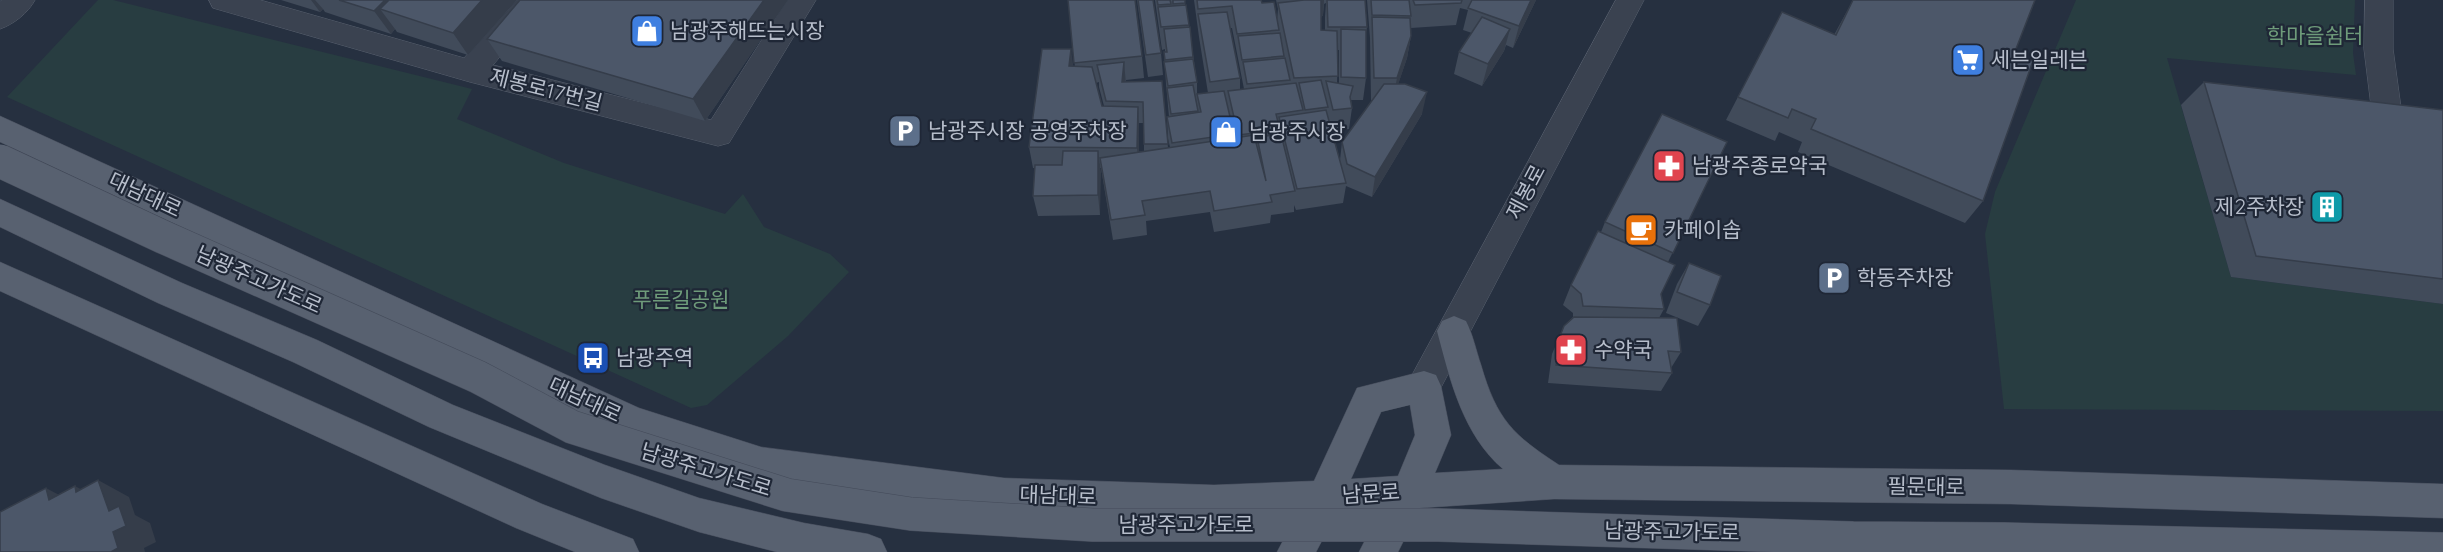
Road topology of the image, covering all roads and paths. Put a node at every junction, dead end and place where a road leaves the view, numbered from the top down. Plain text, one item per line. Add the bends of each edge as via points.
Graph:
1 (21, 0) edge
2 (223, 0) edge
3 (534, 0) edge
4 (802, 0) edge
5 (1630, 0) edge
6 (2379, 0) edge
7 (0, 18) edge
8 (470, 71) junction
9 (0, 128) edge
10 (2389, 130) edge
11 (0, 161) edge
12 (0, 212) edge
13 (0, 276) edge
14 (1454, 331) junction
15 (1424, 386) junction
16 (1554, 482) junction
17 (1410, 490) junction
18 (1325, 498) junction
19 (2443, 501) edge
20 (2443, 549) edge
21 (620, 552) edge
22 (868, 552) edge
23 (1296, 552) edge
24 (1378, 552) edge

1 - 7 street
2 - 8 street, 제봉로17번길
3 - 8 street
4 - 8 street, 제봉로17번길 via 718,134
5 - 14 street, 제봉로
6 - 10 street via 2378,66
9 - 18 main road, 대남대로 via 631,421 761,464 1004,495 1214,502
11 - 20 main road, 남광주고가도로, bridge via 478,377 572,427 787,495 910,514 1093,525 1438,525 1853,538
12 - 22 main road, 남광주고가도로 via 441,416 601,481 699,515
13 - 21 main road via 529,516
14 - 15 street, 제봉로
14 - 16 main road via 1470,387 1491,431 1513,455
15 - 17 main road via 1432,435
15 - 18 main road via 1369,399
16 - 17 main road, 필문대로
16 - 19 main road, 필문대로 via 2011,487
17 - 18 main road, 남문로
17 - 24 main road, 남문로
18 - 23 main road, 남문로

